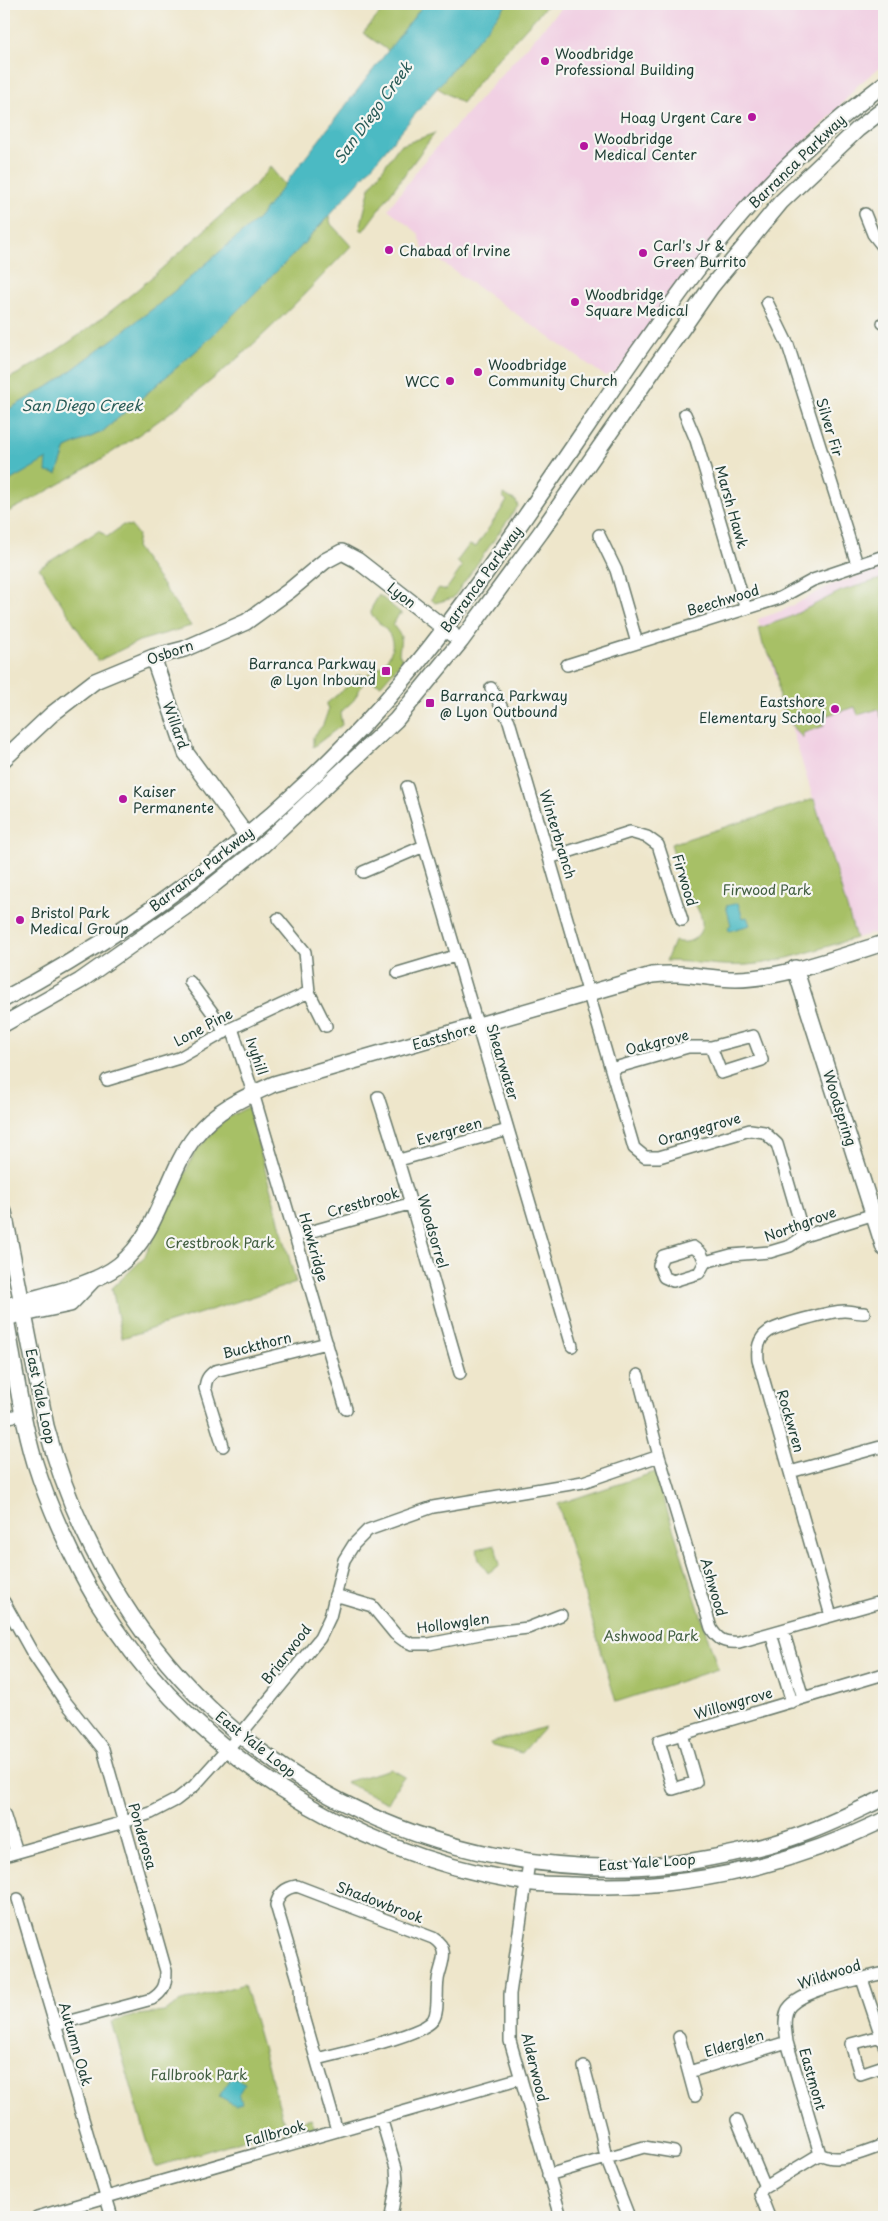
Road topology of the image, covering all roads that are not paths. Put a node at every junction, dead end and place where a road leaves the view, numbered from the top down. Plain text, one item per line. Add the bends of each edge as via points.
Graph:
1 (884, 84) edge
2 (884, 109) edge
3 (865, 214) dead end
4 (884, 248) edge
5 (767, 302) dead end
6 (657, 325) junction
7 (676, 338) junction
8 (685, 414) dead end
9 (599, 535) dead end
10 (342, 552) joint
11 (884, 556) edge
12 (857, 564) junction
13 (746, 609) junction
14 (445, 629) junction
15 (461, 641) junction
16 (637, 643) junction
17 (153, 657) junction
18 (567, 665) dead end
19 (491, 688) dead end
20 (4, 759) edge
21 (407, 787) dead end
22 (246, 835) junction
23 (424, 846) junction
24 (549, 858) junction
25 (363, 872) dead end
26 (278, 919) dead end
27 (682, 920) dead end
28 (884, 944) edge
29 (455, 956) junction
30 (796, 968) junction
31 (398, 973) dead end
32 (190, 982) dead end
33 (310, 992) junction
34 (588, 992) junction
35 (4, 999) edge
36 (4, 1024) edge
37 (326, 1026) dead end
38 (477, 1026) junction
39 (228, 1030) junction
40 (710, 1047) junction
41 (611, 1070) junction
42 (107, 1080) dead end
43 (253, 1093) junction
44 (378, 1097) dead end
45 (508, 1130) junction
46 (399, 1160) junction
47 (410, 1204) junction
48 (4, 1212) edge
49 (879, 1213) edge
50 (296, 1236) junction
51 (804, 1236) junction
52 (884, 1248) edge
53 (705, 1262) dead end
54 (22, 1308) junction
55 (4, 1313) edge
56 (864, 1313) dead end
57 (327, 1343) junction
58 (572, 1346) dead end
59 (460, 1373) dead end
60 (638, 1375) dead end
61 (346, 1409) dead end
62 (24, 1414) junction
63 (4, 1418) edge
64 (224, 1446) dead end
65 (884, 1446) edge
66 (659, 1456) junction
67 (790, 1472) junction
68 (336, 1596) junction
69 (884, 1601) edge
70 (4, 1602) edge
71 (561, 1615) dead end
72 (831, 1616) junction
73 (783, 1630) junction
74 (771, 1634) junction
75 (884, 1674) edge
76 (798, 1700) junction
77 (682, 1734) junction
78 (240, 1735) junction
79 (227, 1750) junction
80 (884, 1798) edge
81 (4, 1814) edge
82 (884, 1820) edge
83 (124, 1822) junction
84 (16, 1852) junction
85 (4, 1856) edge
86 (529, 1862) junction
87 (526, 1883) junction
88 (18, 1899) dead end
89 (884, 1973) edge
90 (862, 1979) junction
91 (788, 2010) joint
92 (55, 2025) junction
93 (679, 2037) dead end
94 (883, 2040) edge
95 (787, 2042) junction
96 (317, 2059) junction
97 (884, 2066) edge
98 (584, 2067) dead end
99 (689, 2072) junction
100 (521, 2078) junction
101 (695, 2096) dead end
102 (381, 2118) junction
103 (737, 2120) dead end
104 (337, 2131) junction
105 (884, 2145) edge
106 (674, 2152) dead end
107 (820, 2154) junction
108 (606, 2158) junction
109 (548, 2175) junction
110 (765, 2188) junction
111 (105, 2198) junction
112 (37, 2217) edge
113 (112, 2217) edge
114 (391, 2217) edge
115 (562, 2217) edge
116 (629, 2217) edge
117 (769, 2217) edge

1 - 6 main road, Barranca Parkway via 854,106 765,188 694,274
2 - 7 main road, Barranca Parkway via 858,129 781,202 711,287
3 - 4 street via 873,234
5 - 12 street, Silver Fir via 788,345
6 - 7 main road
6 - 14 main road, Barranca Parkway
7 - 15 main road, Barranca Parkway
8 - 13 street, Marsh Hawk via 696,440
9 - 16 street via 616,570
10 - 14 main road, Lyon via 357,560
10 - 17 main road, Osborn via 325,561 246,622 184,649
11 - 12 street, Beechwood
12 - 13 street, Beechwood via 813,580 780,598
13 - 16 street, Beechwood
14 - 15 main road, Lyon
14 - 22 main road, Barranca Parkway via 389,699 336,754
15 - 36 main road, Barranca Parkway via 396,720 263,845 191,904 80,982
16 - 18 street, Beechwood
17 - 20 main road, Osborn via 95,681 52,714
17 - 22 main road, Willard via 186,753
19 - 24 street, Winterbranch via 509,721
21 - 23 street, Shearwater
22 - 35 main road, Barranca Parkway via 177,890 115,933
23 - 25 street
23 - 29 street, Shearwater
24 - 27 street, Firwood via 630,832 647,837 658,844
24 - 34 street, Winterbranch
26 - 33 street via 304,952
28 - 30 main road, Eastshore
29 - 31 street
29 - 38 street, Shearwater
30 - 34 main road, Eastshore via 736,979 686,973 659,974
30 - 49 main road, Woodspring
32 - 39 street, Ivyhill
33 - 37 street
33 - 39 street, Lone Pine
34 - 38 main road, Eastshore
34 - 41 street, Orangegrove
38 - 43 main road, Eastshore via 274,1084
38 - 45 street, Shearwater
39 - 42 street, Lone Pine via 179,1058
39 - 43 street, Ivyhill
40 - 40 street, Oakgrove via 721,1073 762,1060 753,1036
40 - 41 street, Oakgrove via 688,1047
41 - 51 street, Orangegrove via 630,1140 644,1157 659,1157 750,1130 770,1136 777,1144
43 - 50 street, Hawkridge
43 - 54 main road, Eastshore via 234,1101 196,1135 158,1212 135,1249 121,1264 92,1282 70,1304
44 - 46 street, Woodsorrel
45 - 46 street, Evergreen
45 - 58 street, Shearwater
46 - 47 street, Woodsorrel
47 - 50 street, Crestbrook
47 - 59 street, Woodsorrel
48 - 54 main road, East Yale Loop
49 - 51 street, Northgrove
49 - 52 main road, Woodspring
50 - 57 street, Hawkridge
51 - 53 street, Northgrove via 790,1246 770,1252 731,1255
54 - 55 main road, Eastshore
54 - 78 main road, East Yale Loop via 55,1460 90,1546 136,1623 165,1660 197,1696
55 - 62 main road, East Yale Loop
56 - 67 street, Rockwren via 842,1311 806,1319 769,1331 759,1343 758,1360
57 - 61 street, Hawkridge
57 - 64 street, Buckthorn via 210,1374 205,1388
60 - 66 street, Ashwood
62 - 63 street
62 - 79 main road, East Yale Loop via 44,1489 77,1564 97,1600 147,1669 178,1704
65 - 67 street
66 - 68 street, Briarwood via 583,1482 433,1506 368,1530 344,1560
66 - 74 street, Ashwood via 711,1628 717,1638 727,1643
67 - 72 street, Rockwren
68 - 71 street, Hollowglen via 372,1606 395,1634 412,1644 528,1628
68 - 78 street, Briarwood via 320,1638
69 - 72 street, Ashwood
70 - 83 street, Ponderosa via 33,1654 103,1749
72 - 73 street, Ashwood
73 - 74 street, Ashwood
73 - 76 street
74 - 76 street, Willowgrove
75 - 76 street, Willowgrove
76 - 77 street, Willowgrove
77 - 77 street, Willowgrove via 696,1782 673,1789 659,1740
78 - 79 street, Briarwood
78 - 86 main road, East Yale Loop via 301,1780 383,1821 427,1838
79 - 83 street, Briarwood via 194,1786 176,1800
79 - 87 main road, East Yale Loop via 276,1786 354,1830 424,1858
80 - 86 main road, East Yale Loop via 796,1837 691,1861 630,1866
81 - 84 street
82 - 87 main road, East Yale Loop via 813,1851 720,1876 662,1885 602,1887
83 - 84 street, Briarwood
83 - 92 street, Ponderosa via 166,1971 166,1984 152,1999
84 - 85 street, Briarwood
86 - 87 street, Alderwood
87 - 100 street, Alderwood via 510,1994 510,2041
88 - 92 street, Autumn Oak
89 - 90 street, Wildwood
90 - 91 street, Wildwood via 799,1998
90 - 94 street
91 - 95 street, Eastmont
92 - 111 street, Autumn Oak
93 - 99 street, Elderglen
94 - 97 street via 851,2044 860,2074
95 - 99 street, Elderglen
95 - 107 street, Eastmont
96 - 96 street, Shadowbrook via 276,1905 288,1887 297,1886 433,1938 441,1943 444,1951 436,1987 436,2014 427,2026
96 - 104 street, Shadowbrook
98 - 108 street
99 - 101 street, Elderglen
100 - 102 street, Fallbrook
100 - 109 street, Alderwood
102 - 104 street, Fallbrook
102 - 114 street via 396,2168
103 - 110 street
104 - 111 street, Fallbrook
105 - 107 street via 840,2158 828,2159
106 - 108 street via 644,2147
107 - 110 street
108 - 109 street
108 - 116 street
109 - 115 street, Alderwood
110 - 117 street via 760,2194
111 - 112 street, Fallbrook
111 - 113 street, Autumn Oak

